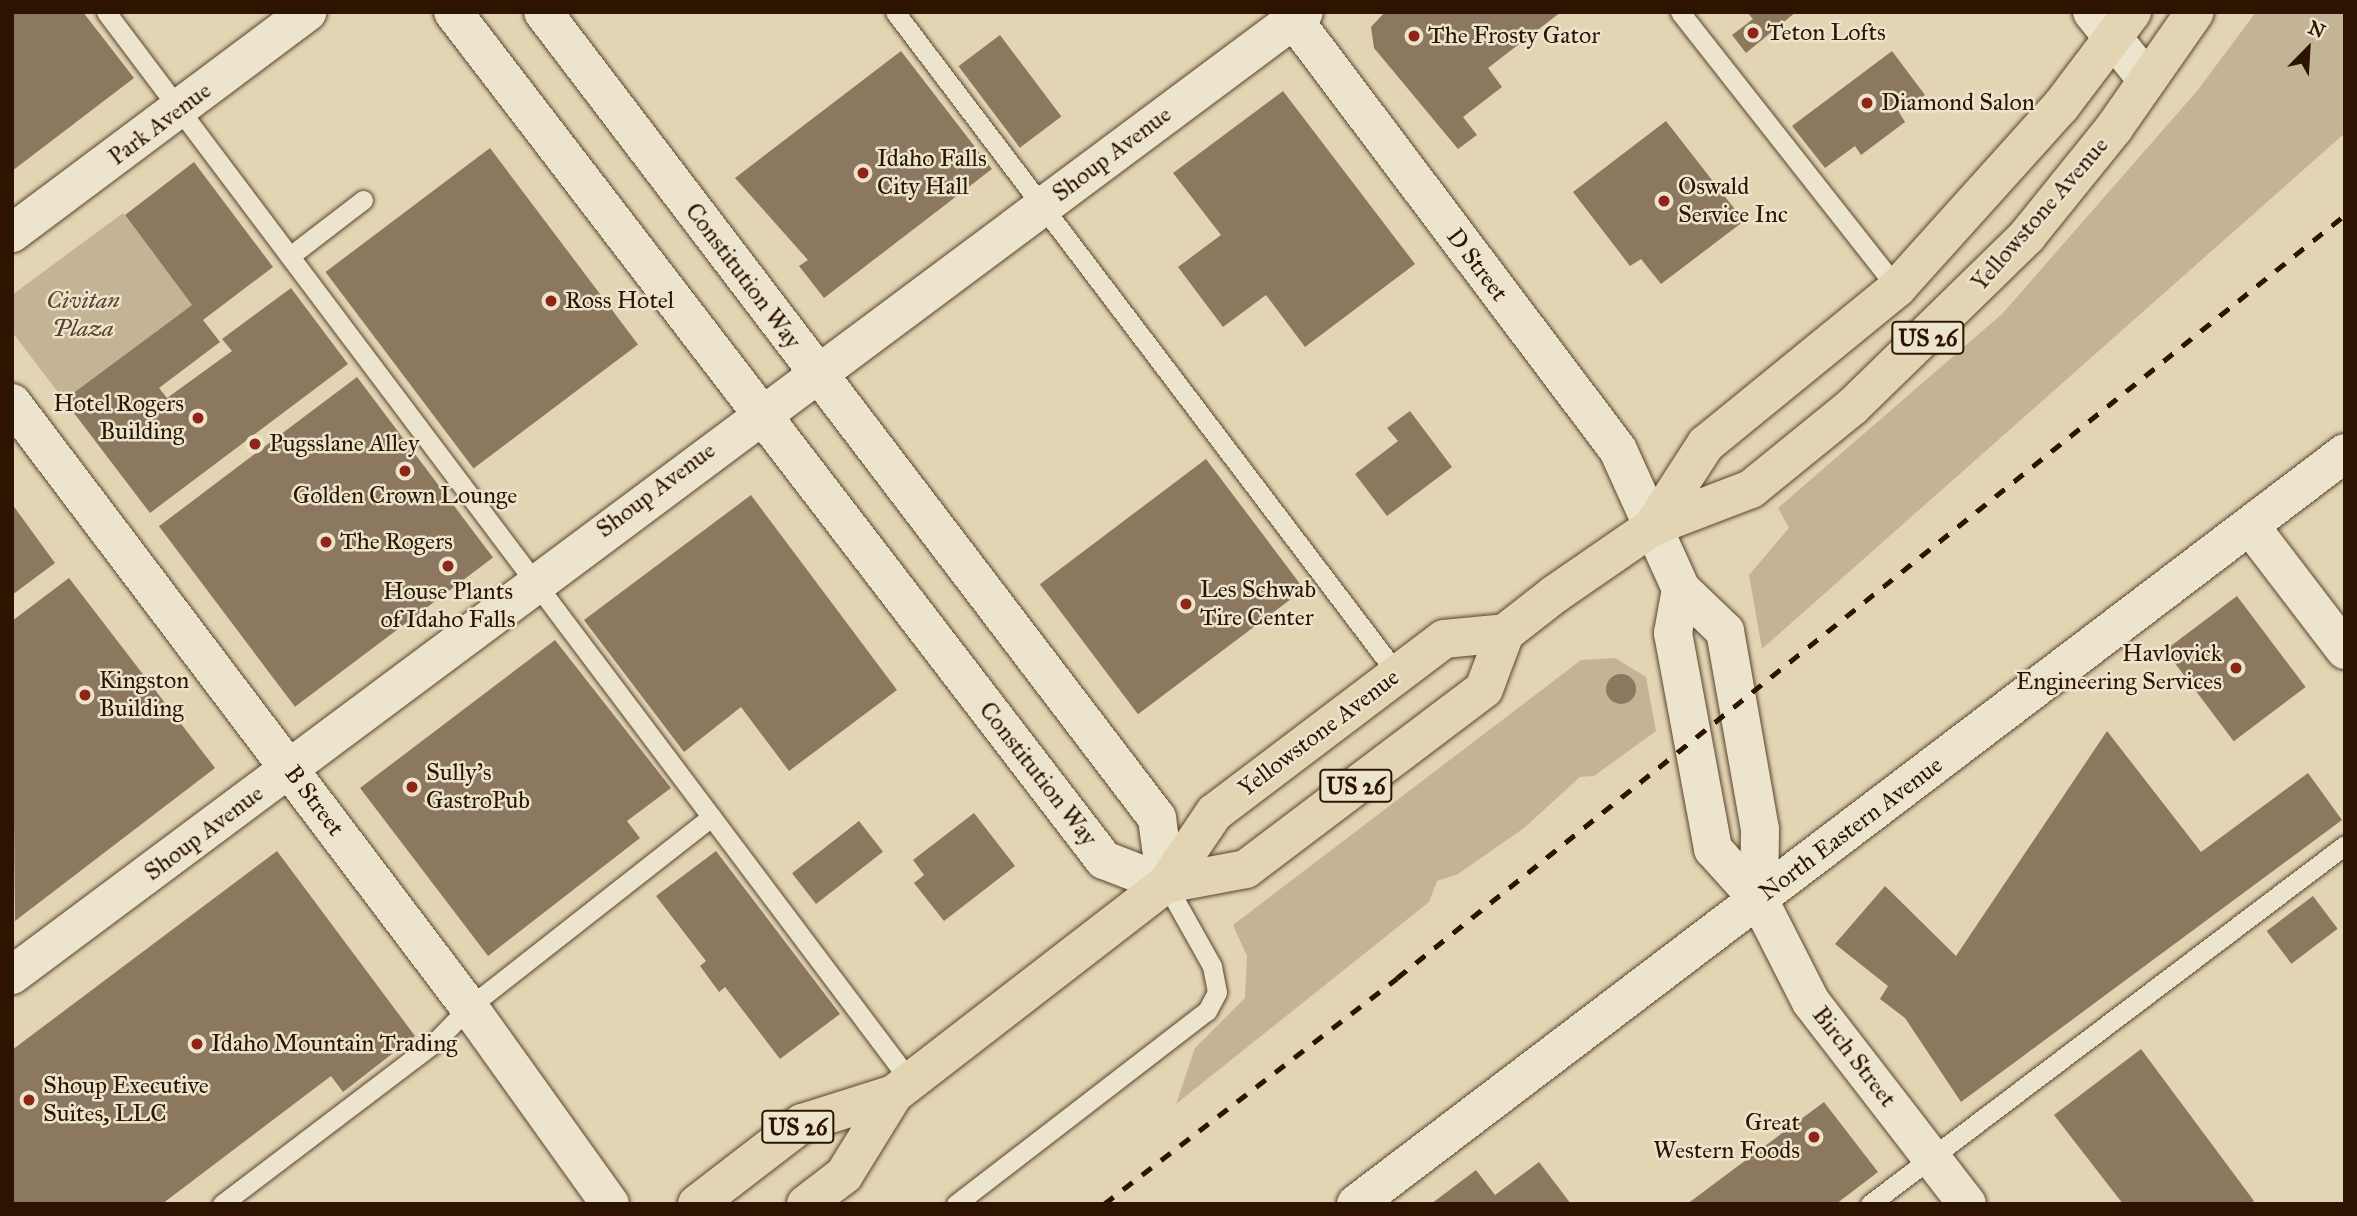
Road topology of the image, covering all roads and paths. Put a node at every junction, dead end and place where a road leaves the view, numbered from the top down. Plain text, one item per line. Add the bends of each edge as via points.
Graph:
1 (106, 12) edge
2 (307, 12) edge
3 (453, 12) edge
4 (543, 12) edge
5 (895, 12) edge
6 (1680, 12) edge
7 (2195, 12) edge
8 (1295, 15) edge
9 (2112, 21) edge
10 (2147, 80) junction
11 (180, 109) junction
12 (363, 200) dead end
13 (1042, 207) junction
14 (12, 233) edge
15 (290, 256) junction
16 (1897, 288) junction
17 (820, 377) junction
18 (12, 403) edge
19 (761, 418) junction
20 (2345, 453) edge
21 (1651, 527) junction
22 (2251, 527) junction
23 (534, 582) junction
24 (1681, 589) junction
25 (1505, 634) junction
26 (2345, 650) edge
27 (1398, 674) junction
28 (289, 769) junction
29 (711, 817) junction
30 (2345, 845) edge
31 (1166, 884) junction
32 (1759, 900) junction
33 (16, 965) edge
34 (470, 1007) junction
35 (902, 1087) junction
36 (1931, 1157) junction
37 (222, 1204) edge
38 (610, 1204) edge
39 (697, 1204) edge
40 (806, 1204) edge
41 (956, 1204) edge
42 (1356, 1204) edge
43 (1870, 1204) edge
44 (1967, 1204) edge

1 - 11 lane
2 - 11 street, Park Avenue
3 - 19 street, Constitution Way
4 - 17 street, Constitution Way
5 - 13 lane
6 - 16 lane
7 - 10 highway, Yellowstone Avenue / US 26
8 - 13 street, Shoup Avenue
8 - 21 street, D Street via 1618,450
9 - 10 street
9 - 16 highway, Yellowstone Avenue / US 26
10 - 21 highway, Yellowstone Avenue / US 26 via 2027,236 1852,407 1751,489
11 - 14 street, Park Avenue
11 - 15 lane
12 - 15 lane
13 - 17 street, Shoup Avenue
13 - 27 lane
15 - 23 lane
16 - 21 highway, Yellowstone Avenue / US 26 via 1706,444
17 - 19 street, Shoup Avenue
17 - 31 street, Constitution Way via 1157,818
18 - 28 street, B Street
19 - 23 street, Shoup Avenue
19 - 31 street, Constitution Way via 1104,860
20 - 22 street, North Eastern Avenue
21 - 24 street, Birch Street
21 - 25 highway, Yellowstone Avenue / US 26
22 - 26 street
22 - 32 street, North Eastern Avenue
23 - 28 street, Shoup Avenue
23 - 29 lane
24 - 32 street, Birch Street via 1725,631 1760,829
24 - 32 street, Birch Street via 1673,634 1713,849
25 - 27 highway, Yellowstone Avenue / US 26 via 1444,639
25 - 31 highway, Yellowstone Avenue / US 26 via 1484,689 1246,869
27 - 31 highway, Yellowstone Avenue / US 26 via 1214,813
28 - 33 street, Shoup Avenue
28 - 34 street, B Street
29 - 34 lane
29 - 35 lane
30 - 36 lane
31 - 35 highway, Yellowstone Avenue / US 26
31 - 41 lane via 1212,966 1217,992 1207,1011
32 - 36 street, Birch Street via 1811,1002
32 - 42 street, North Eastern Avenue
34 - 37 lane via 434,1043
34 - 38 street, B Street
35 - 39 highway, Yellowstone Avenue / US 26 via 803,1123
35 - 40 highway, Yellowstone Avenue / US 26 via 844,1175
36 - 43 lane
36 - 44 street, Birch Street

